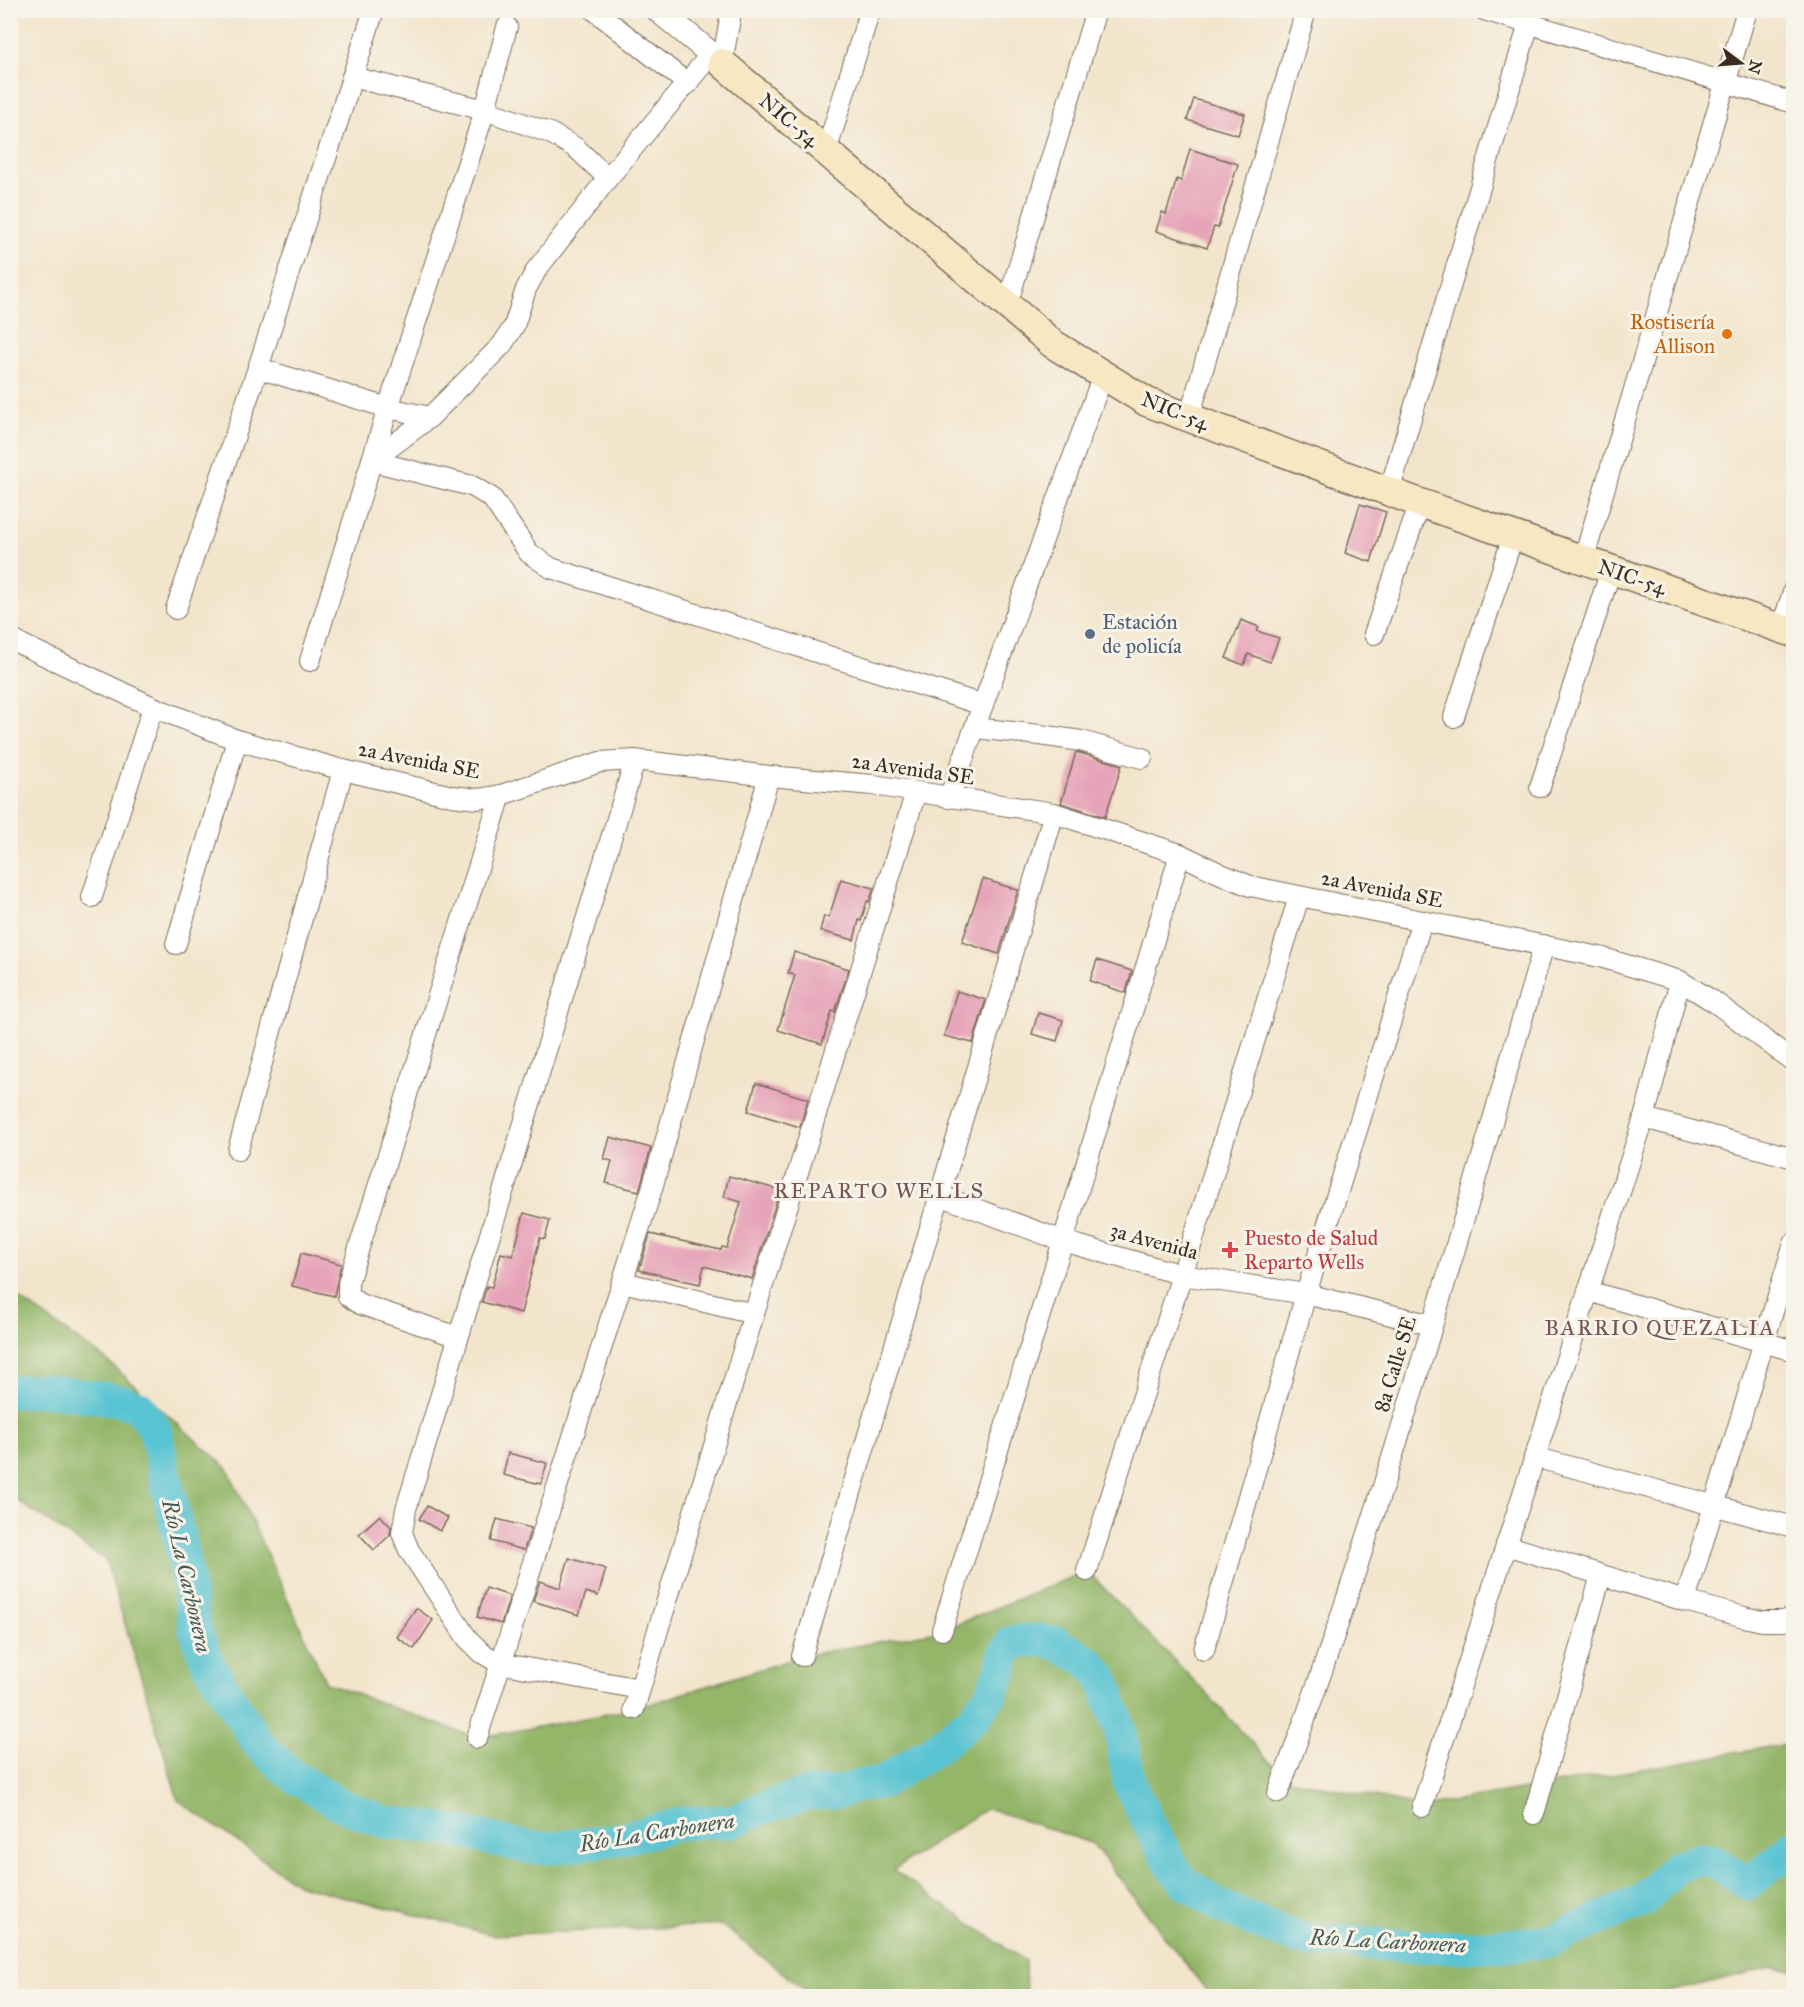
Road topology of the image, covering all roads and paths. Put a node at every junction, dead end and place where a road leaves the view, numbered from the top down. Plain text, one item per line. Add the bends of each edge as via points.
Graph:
1 (374, 10) edge
2 (594, 10) edge
3 (658, 10) edge
4 (730, 10) edge
5 (870, 10) edge
6 (1096, 10) edge
7 (1306, 10) edge
8 (1484, 10) edge
9 (1747, 10) edge
10 (1531, 17) edge
11 (507, 27) dead end
12 (717, 58) junction
13 (352, 78) junction
14 (1725, 83) junction
15 (688, 84) junction
16 (1794, 103) edge
17 (485, 110) junction
18 (826, 152) junction
19 (608, 178) junction
20 (1007, 305) junction
21 (258, 368) junction
22 (1103, 375) junction
23 (388, 408) junction
24 (430, 417) junction
25 (1189, 418) junction
26 (372, 461) junction
27 (1389, 492) junction
28 (1420, 503) junction
29 (1513, 536) junction
30 (1583, 561) junction
31 (1611, 570) junction
32 (1794, 590) edge
33 (176, 609) dead end
34 (1787, 631) edge
35 (1374, 634) dead end
36 (10, 639) edge
37 (310, 661) dead end
38 (983, 705) junction
39 (153, 707) junction
40 (1454, 717) dead end
41 (975, 728) junction
42 (237, 740) junction
43 (1142, 758) dead end
44 (635, 760) junction
45 (343, 770) junction
46 (769, 776) junction
47 (1540, 787) dead end
48 (916, 792) junction
49 (501, 795) junction
50 (949, 798) junction
51 (1054, 813) junction
52 (1179, 854) junction
53 (93, 897) dead end
54 (1299, 897) junction
55 (1422, 921) junction
56 (176, 944) dead end
57 (1544, 945) junction
58 (1680, 981) junction
59 (1794, 1062) edge
60 (1644, 1118) junction
61 (238, 1150) dead end
62 (1794, 1158) edge
63 (941, 1196) junction
64 (1063, 1240) junction
65 (1794, 1243) edge
66 (1182, 1275) junction
67 (622, 1282) junction
68 (1588, 1291) junction
69 (1306, 1294) junction
70 (754, 1314) junction
71 (1432, 1325) junction
72 (458, 1337) junction
73 (1763, 1342) junction
74 (1794, 1351) edge
75 (1534, 1457) junction
76 (1714, 1506) junction
77 (1794, 1527) edge
78 (1506, 1545) junction
79 (1087, 1571) dead end
80 (1601, 1575) junction
81 (1685, 1601) junction
82 (1794, 1617) edge
83 (942, 1630) dead end
84 (1204, 1650) dead end
85 (802, 1656) dead end
86 (499, 1663) junction
87 (640, 1689) junction
88 (634, 1709) dead end
89 (477, 1738) dead end
90 (1278, 1793) dead end
91 (1422, 1807) dead end
92 (1534, 1814) dead end

1 - 13 street
2 - 15 street
3 - 12 street, NIC-54 / NIC-54
4 - 12 street
5 - 18 street
6 - 20 street
7 - 25 street
8 - 10 street
9 - 14 street
10 - 14 street
10 - 27 street
11 - 17 street
12 - 15 street
12 - 18 main road, NIC-54 / NIC-54
13 - 17 street
13 - 21 street
14 - 16 street
14 - 30 street
15 - 19 street
17 - 19 street via 550,133 576,148
17 - 23 street
18 - 20 main road, NIC-54 / NIC-54
19 - 24 street via 537,269 502,345
20 - 22 main road, NIC-54 / NIC-54 via 1053,344
21 - 23 street
21 - 33 street
22 - 25 main road, NIC-54 / NIC-54 via 1147,402
22 - 38 street
23 - 24 street
23 - 26 street
24 - 26 street
25 - 27 main road, NIC-54 / NIC-54
26 - 37 street
26 - 38 street via 472,486 492,498 529,553 551,568
27 - 28 main road, NIC-54 / NIC-54
28 - 29 main road, NIC-54 / NIC-54
28 - 35 street
29 - 30 main road, NIC-54 / NIC-54
29 - 40 street
30 - 31 main road, NIC-54 / NIC-54
31 - 34 main road, NIC-54 / NIC-54
31 - 47 street
32 - 34 street
36 - 39 street, 2a Avenida SE
38 - 41 street
39 - 42 street, 2a Avenida SE
39 - 53 street
41 - 43 street via 1081,741
41 - 50 street
42 - 45 street, 2a Avenida SE
42 - 56 street
44 - 46 street, 2a Avenida SE
44 - 49 street, 2a Avenida SE via 600,762
44 - 72 street
45 - 49 street, 2a Avenida SE via 461,797
45 - 61 street
46 - 48 street, 2a Avenida SE
46 - 67 street
48 - 50 street, 2a Avenida SE
48 - 70 street
49 - 72 street via 348,1283 348,1296 360,1304
50 - 51 street, 2a Avenida SE
51 - 52 street, 2a Avenida SE
51 - 63 street
52 - 54 street, 2a Avenida SE via 1250,886
52 - 64 street
54 - 55 street, 2a Avenida SE
54 - 66 street
55 - 57 street, 2a Avenida SE
55 - 69 street
57 - 58 street, 2a Avenida SE
57 - 71 street, 8a Calle SE
58 - 59 street, 2a Avenida SE
58 - 60 street
60 - 62 street
60 - 68 street
63 - 64 street, 3a Avenida
63 - 85 street
64 - 66 street, 3a Avenida
64 - 83 street
65 - 73 street
66 - 69 street, 3a Avenida
66 - 79 street
67 - 70 street
67 - 86 street
68 - 73 street
68 - 75 street
69 - 71 street, 3a Avenida
69 - 84 street
70 - 87 street
71 - 90 street, 8a Calle SE via 1357,1568
72 - 86 street via 402,1533 467,1638
73 - 74 street
73 - 76 street
75 - 76 street
75 - 78 street
76 - 77 street
76 - 81 street
78 - 80 street
78 - 91 street
80 - 81 street
80 - 92 street
81 - 82 street via 1762,1621
86 - 87 street
86 - 89 street
87 - 88 street

